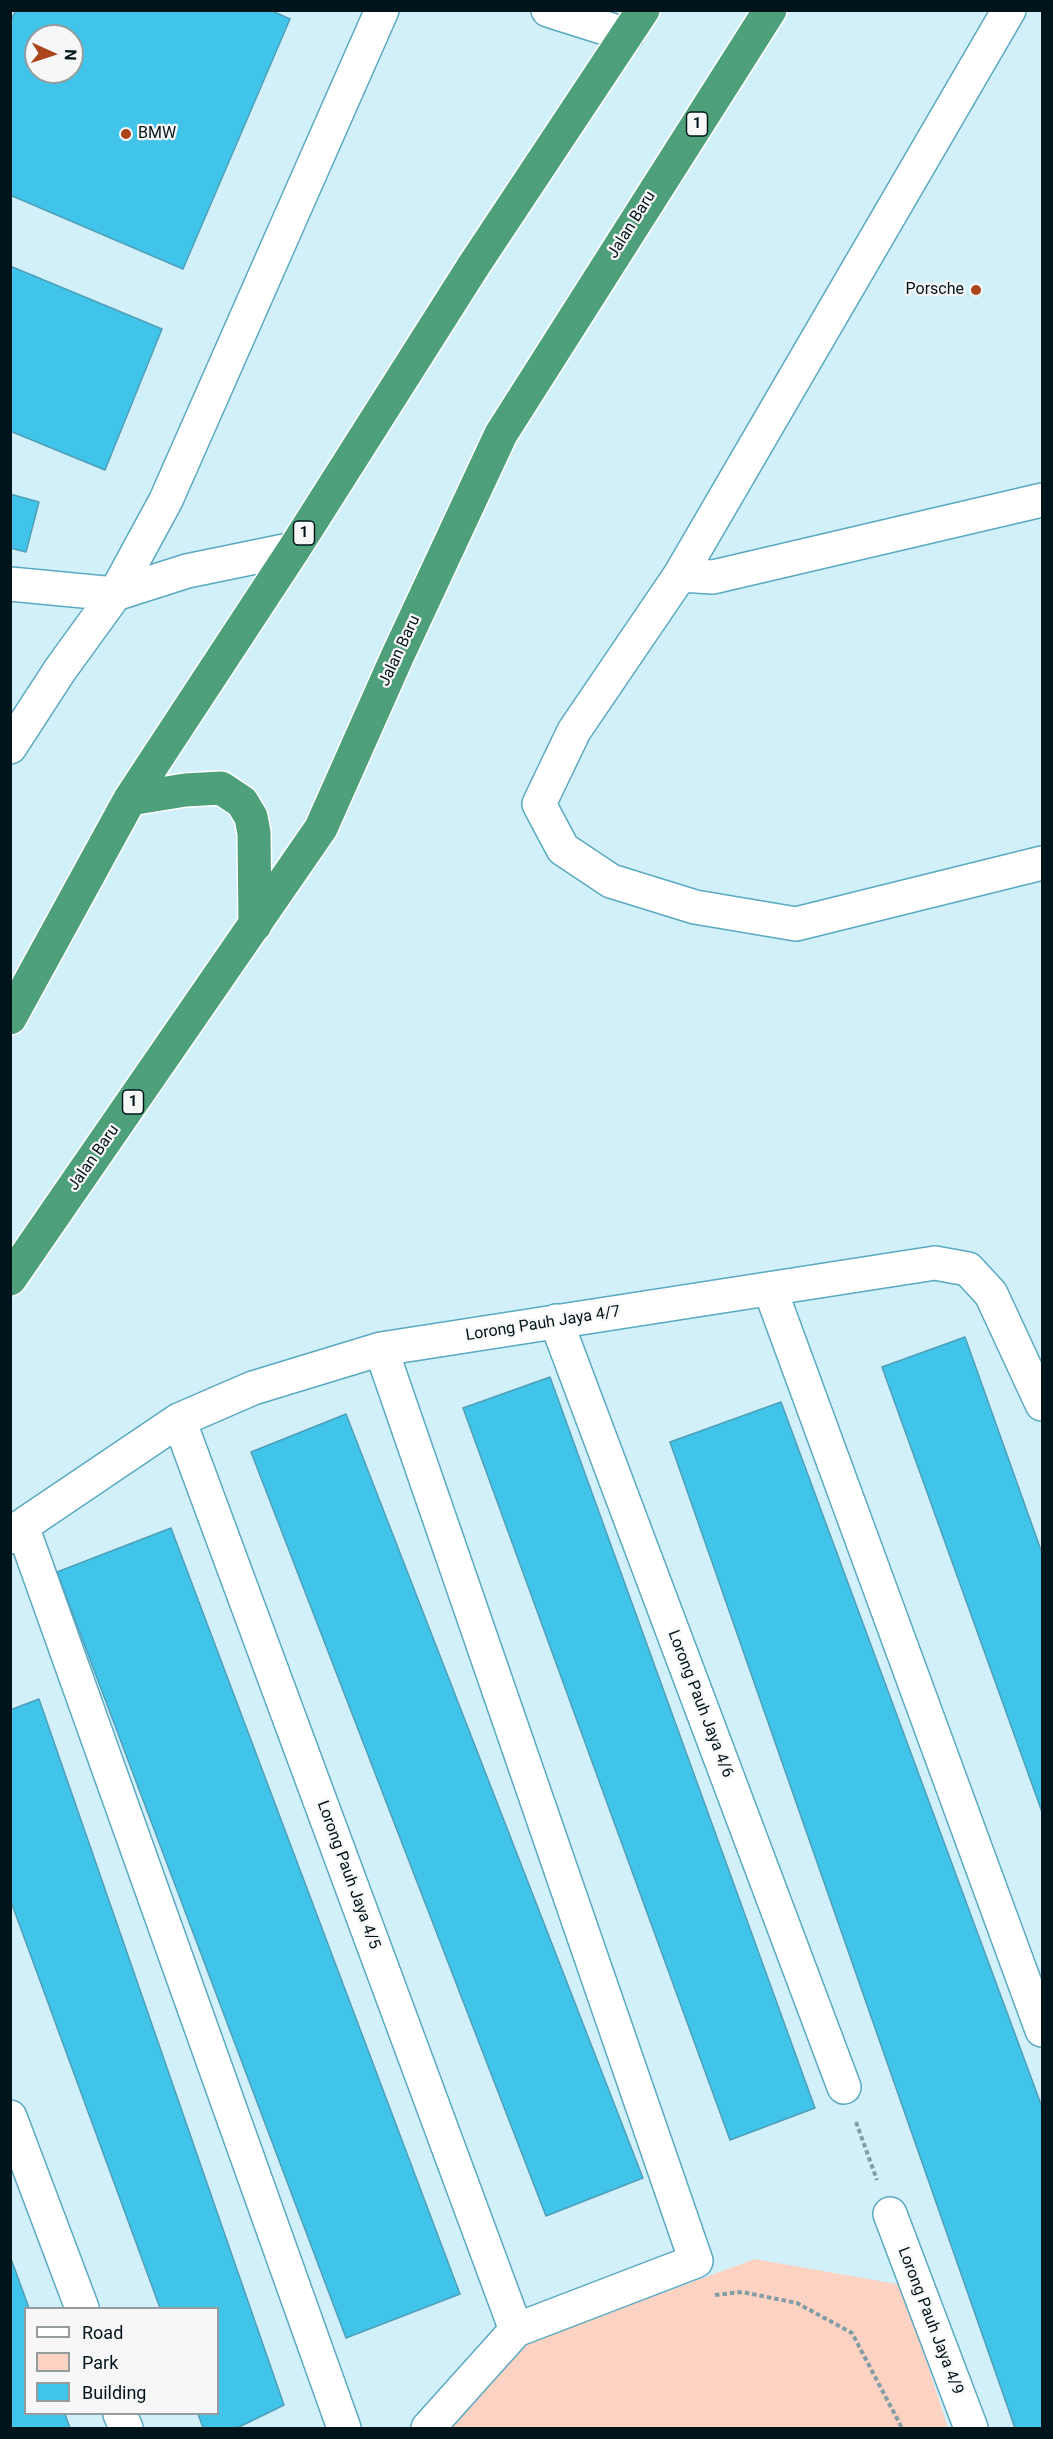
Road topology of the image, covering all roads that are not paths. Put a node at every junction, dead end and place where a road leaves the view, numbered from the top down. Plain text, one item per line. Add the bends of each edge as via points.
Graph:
1 (382, 10) edge
2 (548, 10) edge
3 (770, 10) edge
4 (1009, 10) edge
5 (635, 23) edge
6 (1042, 500) edge
7 (294, 549) junction
8 (680, 575) junction
9 (10, 584) edge
10 (115, 594) junction
11 (10, 747) edge
12 (130, 799) junction
13 (1042, 863) edge
14 (255, 926) junction
15 (10, 1018) edge
16 (10, 1279) edge
17 (770, 1289) junction
18 (556, 1322) junction
19 (381, 1348) junction
20 (1042, 1404) edge
21 (179, 1420) junction
22 (16, 1532) edge
23 (1032, 1965) edge
24 (1042, 2030) edge
25 (844, 2087) road end
26 (10, 2117) edge
27 (890, 2214) road end
28 (81, 2307) edge
29 (516, 2330) junction
30 (345, 2428) edge
31 (428, 2428) edge
32 (971, 2428) edge

1 - 10 street via 166,500
2 - 5 street
3 - 14 highway, Jalan Baru / 1 via 501,434 321,828
4 - 8 street
5 - 7 highway, 1 via 474,265
6 - 8 street via 713,577
7 - 10 street via 187,571
7 - 12 highway, 1
8 - 13 street via 574,731 538,804 563,849 611,881 695,908 796,924
9 - 10 street
10 - 11 street
12 - 14 highway via 221,788 242,802 251,816 254,833
12 - 15 highway, 1
14 - 16 highway, Jalan Baru / 1
17 - 18 street, Lorong Pauh Jaya 4/7
17 - 20 street, Lorong Pauh Jaya 4/7 via 936,1263 968,1269 991,1294
17 - 23 street
18 - 19 street, Lorong Pauh Jaya 4/7
18 - 25 street, Lorong Pauh Jaya 4/6
19 - 21 street, Lorong Pauh Jaya 4/7 via 253,1388
19 - 29 street via 696,2261
21 - 22 street, Lorong Pauh Jaya 4/7
21 - 29 street, Lorong Pauh Jaya 4/5
22 - 30 street
23 - 24 street
26 - 28 street
27 - 32 street, Lorong Pauh Jaya 4/9
29 - 31 street

